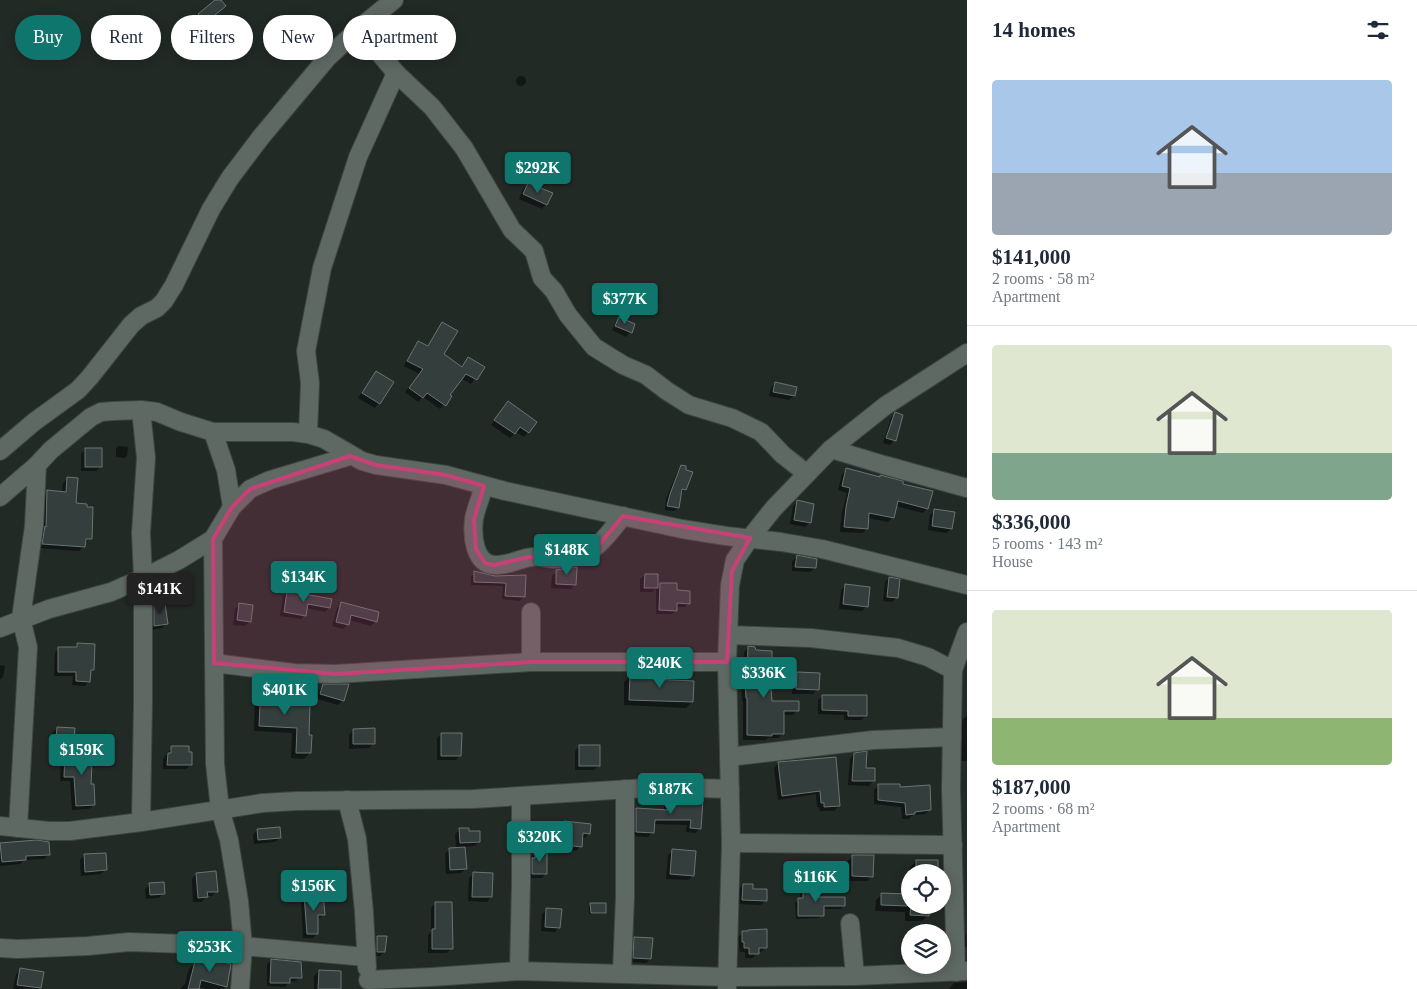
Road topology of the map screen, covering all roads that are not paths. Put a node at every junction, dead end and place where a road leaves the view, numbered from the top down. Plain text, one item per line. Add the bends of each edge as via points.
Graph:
1 (394, 0) edge
2 (375, 15) edge
3 (343, 43) edge
4 (385, 60) edge
5 (396, 73) junction
6 (967, 353) edge
7 (141, 410) junction
8 (213, 432) junction
9 (308, 434) junction
10 (832, 448) junction
11 (0, 451) edge
12 (350, 456) junction
13 (37, 466) junction
14 (806, 473) junction
15 (484, 486) junction
16 (967, 488) edge
17 (0, 497) edge
18 (232, 507) junction
19 (623, 516) junction
20 (750, 538) junction
21 (213, 539) junction
22 (143, 578) junction
23 (967, 584) edge
24 (531, 612) dead end
25 (21, 618) junction
26 (0, 628) edge
27 (967, 632) edge
28 (728, 635) junction
29 (531, 662) junction
30 (727, 662) junction
31 (214, 663) junction
32 (957, 676) edge
33 (952, 737) junction
34 (729, 757) junction
35 (625, 789) junction
36 (730, 789) junction
37 (520, 796) junction
38 (347, 800) junction
39 (220, 809) junction
40 (141, 822) junction
41 (0, 826) edge
42 (18, 828) junction
43 (731, 843) junction
44 (953, 845) junction
45 (850, 923) dead end
46 (243, 946) junction
47 (0, 948) edge
48 (366, 957) junction
49 (519, 971) junction
50 (961, 971) edge
51 (622, 972) junction
52 (855, 976) junction
53 (727, 983) edge
54 (368, 984) edge
55 (240, 989) edge

1 - 2 street
3 - 11 street via 306,82 230,178 164,301 131,325 78,390
4 - 5 street
5 - 9 street via 358,157 322,268 306,351 310,383
5 - 14 street via 432,107 460,141 512,230 534,251 542,278 594,347 623,365 646,374 689,405 732,418 761,432
6 - 10 street via 885,406
7 - 8 street via 157,412
7 - 13 street via 112,410 91,417
7 - 22 street via 146,458 141,507
8 - 9 street
8 - 18 street via 226,470
9 - 12 street via 324,439
10 - 14 street
10 - 16 street
12 - 15 street via 376,465 437,473
12 - 18 street via 270,480 250,489
13 - 17 street
13 - 25 street via 34,526
14 - 20 street
15 - 19 street
15 - 19 street via 474,530 479,557 489,564 506,564 533,556 560,559 584,554 596,548
18 - 21 street
19 - 20 street via 682,529
20 - 23 street via 822,549
20 - 28 street via 732,571
21 - 22 street
21 - 31 street
22 - 25 street via 111,592
22 - 40 street
24 - 29 street
25 - 26 street
25 - 42 street via 28,647
27 - 32 street
28 - 30 street
28 - 32 street via 811,638 898,648 928,657
29 - 30 street
29 - 31 street via 336,674
30 - 34 street
31 - 39 street
32 - 33 street
33 - 34 street via 873,740
33 - 44 street
34 - 36 street
35 - 36 street
35 - 37 street
35 - 51 street
36 - 43 street
37 - 38 street
37 - 49 street
38 - 39 street via 264,803
38 - 48 street via 357,839
39 - 40 street
39 - 46 street via 235,870
40 - 42 street via 70,831
41 - 42 street
43 - 44 street
43 - 53 street
44 - 50 street
45 - 52 street
46 - 47 street via 129,942
46 - 48 street
46 - 55 street
48 - 54 street
49 - 51 street
49 - 54 street
50 - 52 street
51 - 53 street
52 - 53 street

